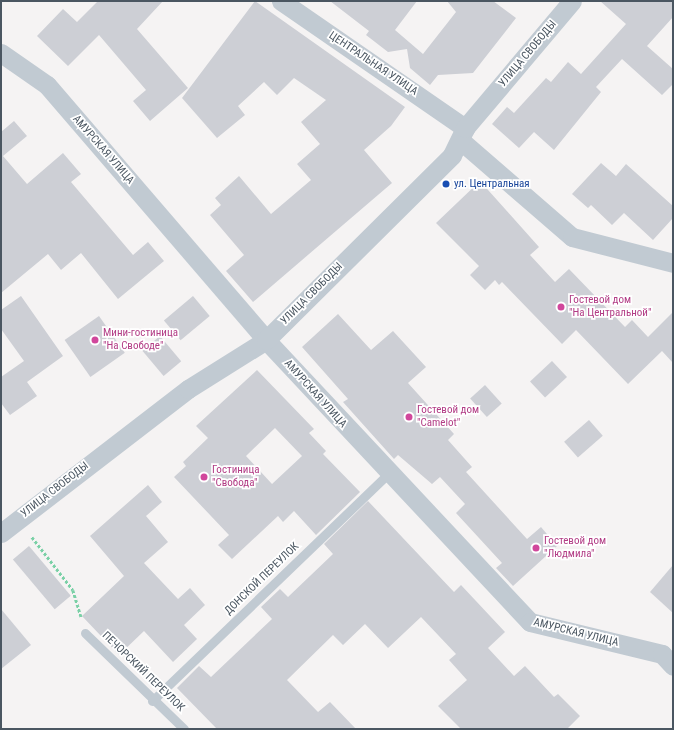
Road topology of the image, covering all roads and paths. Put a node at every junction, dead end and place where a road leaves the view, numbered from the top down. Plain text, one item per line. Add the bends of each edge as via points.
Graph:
1 (281, 1) edge
2 (572, 1) edge
3 (1, 53) edge
4 (463, 134) junction
5 (673, 263) edge
6 (266, 340) junction
7 (388, 474) junction
8 (18, 520) junction
9 (1, 533) edge
10 (85, 633) joint
11 (673, 666) edge
12 (152, 701) junction
13 (184, 729) edge

1 - 4 street, ЦЕНТРАЛЬНАЯ УЛИЦА
2 - 4 street, УЛИЦА СВОБОДЫ
3 - 6 street, АМУРСКАЯ УЛИЦА via 47,85
4 - 5 street, ЦЕНТРАЛЬНАЯ УЛИЦА via 572,237
4 - 6 street, УЛИЦА СВОБОДЫ via 452,155
6 - 7 street, АМУРСКАЯ УЛИЦА
6 - 8 street, УЛИЦА СВОБОДЫ via 188,389
7 - 11 street, АМУРСКАЯ УЛИЦА via 530,622 662,654
7 - 12 lane, ДОНСКОЙ ПЕРЕУЛОК
8 - 9 street, УЛИЦА СВОБОДЫ
8 - 10 path via 74,590
10 - 12 lane, ПЕЧОРСКИЙ ПЕРЕУЛОК
12 - 13 lane, ПЕЧОРСКИЙ ПЕРЕУЛОК

